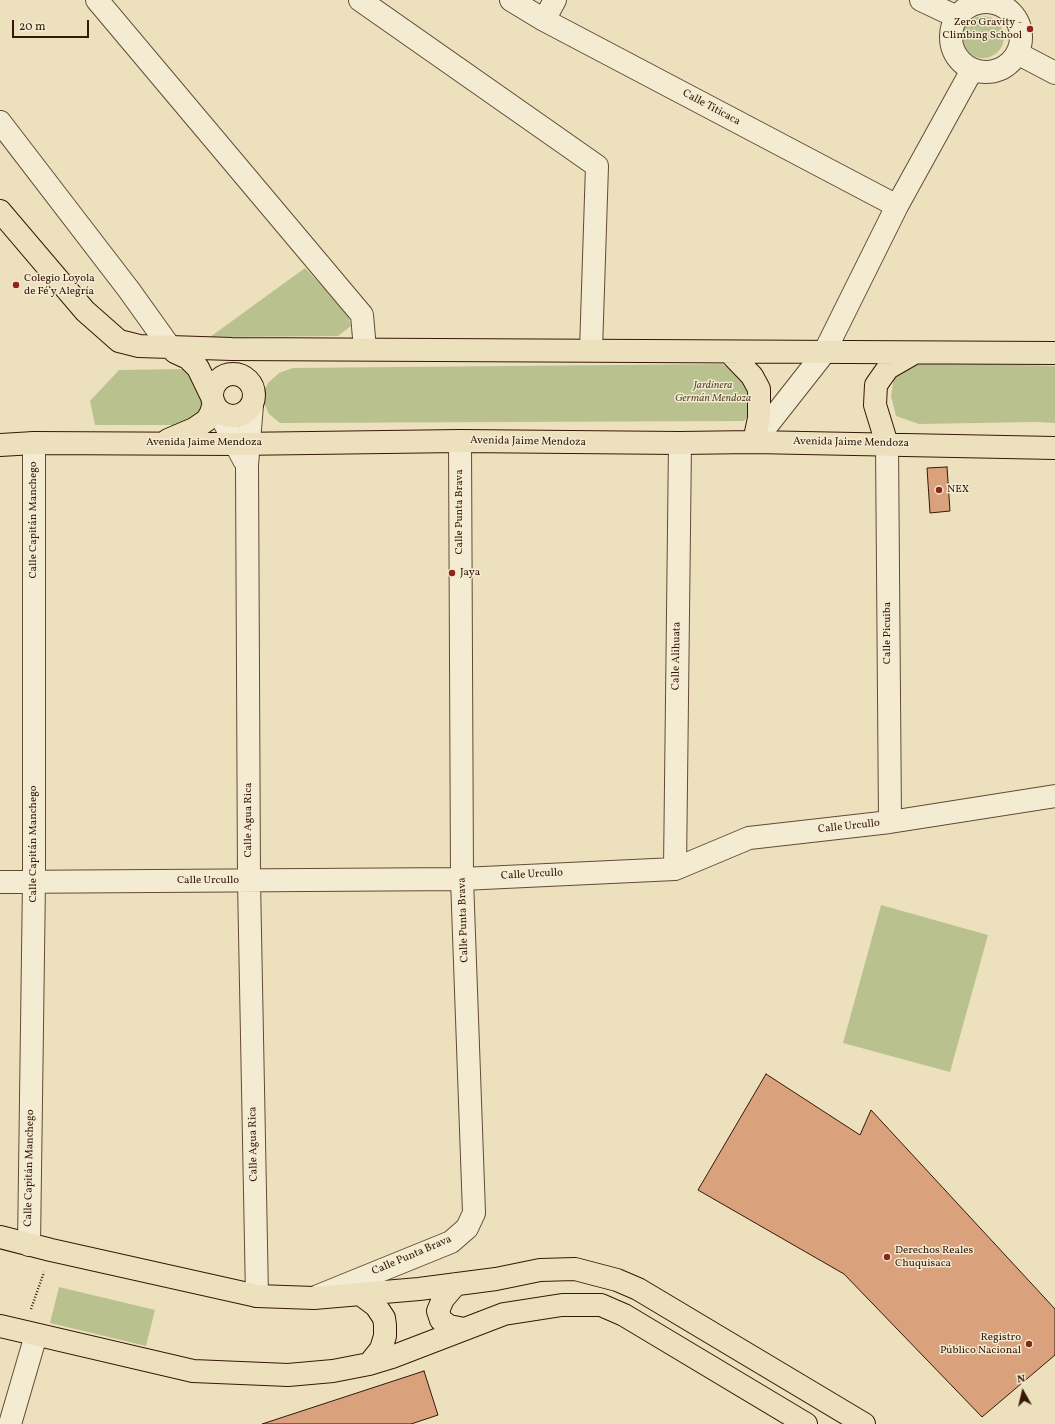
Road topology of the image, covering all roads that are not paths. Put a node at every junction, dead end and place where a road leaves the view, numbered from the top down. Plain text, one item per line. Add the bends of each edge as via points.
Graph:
1 (97, 0) edge
2 (360, 0) edge
3 (511, 0) edge
4 (554, 0) edge
5 (921, 0) edge
6 (1007, 4) edge
7 (957, 17) junction
8 (544, 20) junction
9 (1018, 53) junction
10 (972, 70) junction
11 (1055, 73) edge
12 (0, 122) edge
13 (897, 206) junction
14 (0, 211) edge
15 (168, 346) junction
16 (365, 349) junction
17 (591, 350) junction
18 (729, 352) junction
19 (915, 352) junction
20 (824, 353) junction
21 (1055, 353) edge
22 (243, 382) junction
23 (214, 403) junction
24 (460, 441) junction
25 (754, 442) junction
26 (34, 443) junction
27 (680, 443) junction
28 (160, 444) junction
29 (887, 444) junction
30 (0, 445) edge
31 (240, 446) junction
32 (1055, 448) edge
33 (1055, 796) edge
34 (890, 822) junction
35 (675, 869) junction
36 (462, 879) junction
37 (34, 881) junction
38 (249, 881) junction
39 (0, 882) edge
40 (0, 1237) edge
41 (29, 1245) junction
42 (402, 1261) junction
43 (456, 1284) junction
44 (419, 1289) junction
45 (638, 1289) junction
46 (386, 1292) junction
47 (360, 1294) junction
48 (257, 1296) junction
49 (314, 1298) junction
50 (624, 1315) junction
51 (384, 1318) junction
52 (0, 1326) edge
53 (464, 1329) junction
54 (29, 1334) junction
55 (369, 1364) junction
56 (841, 1416) edge
57 (10, 1424) edge
58 (806, 1424) edge
59 (816, 1424) edge
60 (864, 1424) edge

1 - 16 street via 362,315
2 - 17 street via 597,166
3 - 8 street, Calle Titicaca
4 - 8 street
5 - 7 street
6 - 7 street via 984,2 964,9
6 - 9 street via 1018,23 1021,43
7 - 10 street via 950,37 952,47 956,57
8 - 13 street, Calle Titicaca
9 - 10 street via 1011,62 993,72
9 - 11 street
10 - 13 street
12 - 15 street
13 - 20 street
14 - 15 main road via 85,311 119,341 139,346
15 - 22 main road
15 - 23 main road via 188,358 198,368
16 - 17 main road
16 - 22 main road via 295,349
17 - 18 main road
18 - 20 main road
18 - 25 main road via 752,376 760,389 759,418
19 - 20 main road
19 - 21 main road
19 - 29 main road via 888,368 876,385 875,406
20 - 25 street
22 - 23 main road via 216,383 213,389
22 - 23 main road via 235,416 222,413
22 - 31 street, Calle Agua Rica
23 - 28 main road via 207,420 194,429
23 - 31 street, Calle Agua Rica
24 - 27 main road, Avenida Jaime Mendoza
24 - 31 main road, Avenida Jaime Mendoza
24 - 36 street, Calle Punta Brava
25 - 27 main road, Avenida Jaime Mendoza
25 - 29 main road, Avenida Jaime Mendoza
26 - 28 main road, Avenida Jaime Mendoza
26 - 30 main road, Avenida Jaime Mendoza
26 - 37 street, Calle Capitán Manchego
27 - 35 street, Calle Alihuata
28 - 31 main road, Avenida Jaime Mendoza
29 - 32 main road, Avenida Jaime Mendoza
29 - 34 street, Calle Picuiba
31 - 38 street, Calle Agua Rica
33 - 34 street, Calle Urcullo
34 - 35 street, Calle Urcullo via 749,838
35 - 36 street, Calle Urcullo
36 - 38 street, Calle Urcullo
36 - 42 street, Calle Punta Brava via 474,1212 467,1228 451,1242
37 - 38 street, Calle Urcullo
37 - 39 street, Calle Urcullo
37 - 41 street, Calle Capitán Manchego
38 - 48 street, Calle Agua Rica
40 - 41 main road
41 - 48 main road
42 - 44 street via 398,1273 401,1281
42 - 46 street via 390,1279
42 - 49 street, Calle Punta Brava
43 - 44 main road
43 - 45 main road via 540,1270 576,1269 617,1280
43 - 53 main road via 443,1299 438,1311 441,1320 449,1326
44 - 46 main road
45 - 50 main road via 645,1297 646,1307 634,1317
45 - 56 main road
46 - 47 main road
46 - 51 street
47 - 49 main road
47 - 51 main road via 376,1306
48 - 49 main road
50 - 53 main road via 601,1305 562,1305 504,1314
50 - 58 main road
51 - 55 main road via 385,1336 381,1349
52 - 54 main road
53 - 55 main road
54 - 55 main road via 193,1370 288,1375 333,1371
54 - 57 street
56 - 59 main road via 828,1406 817,1414
56 - 60 main road

